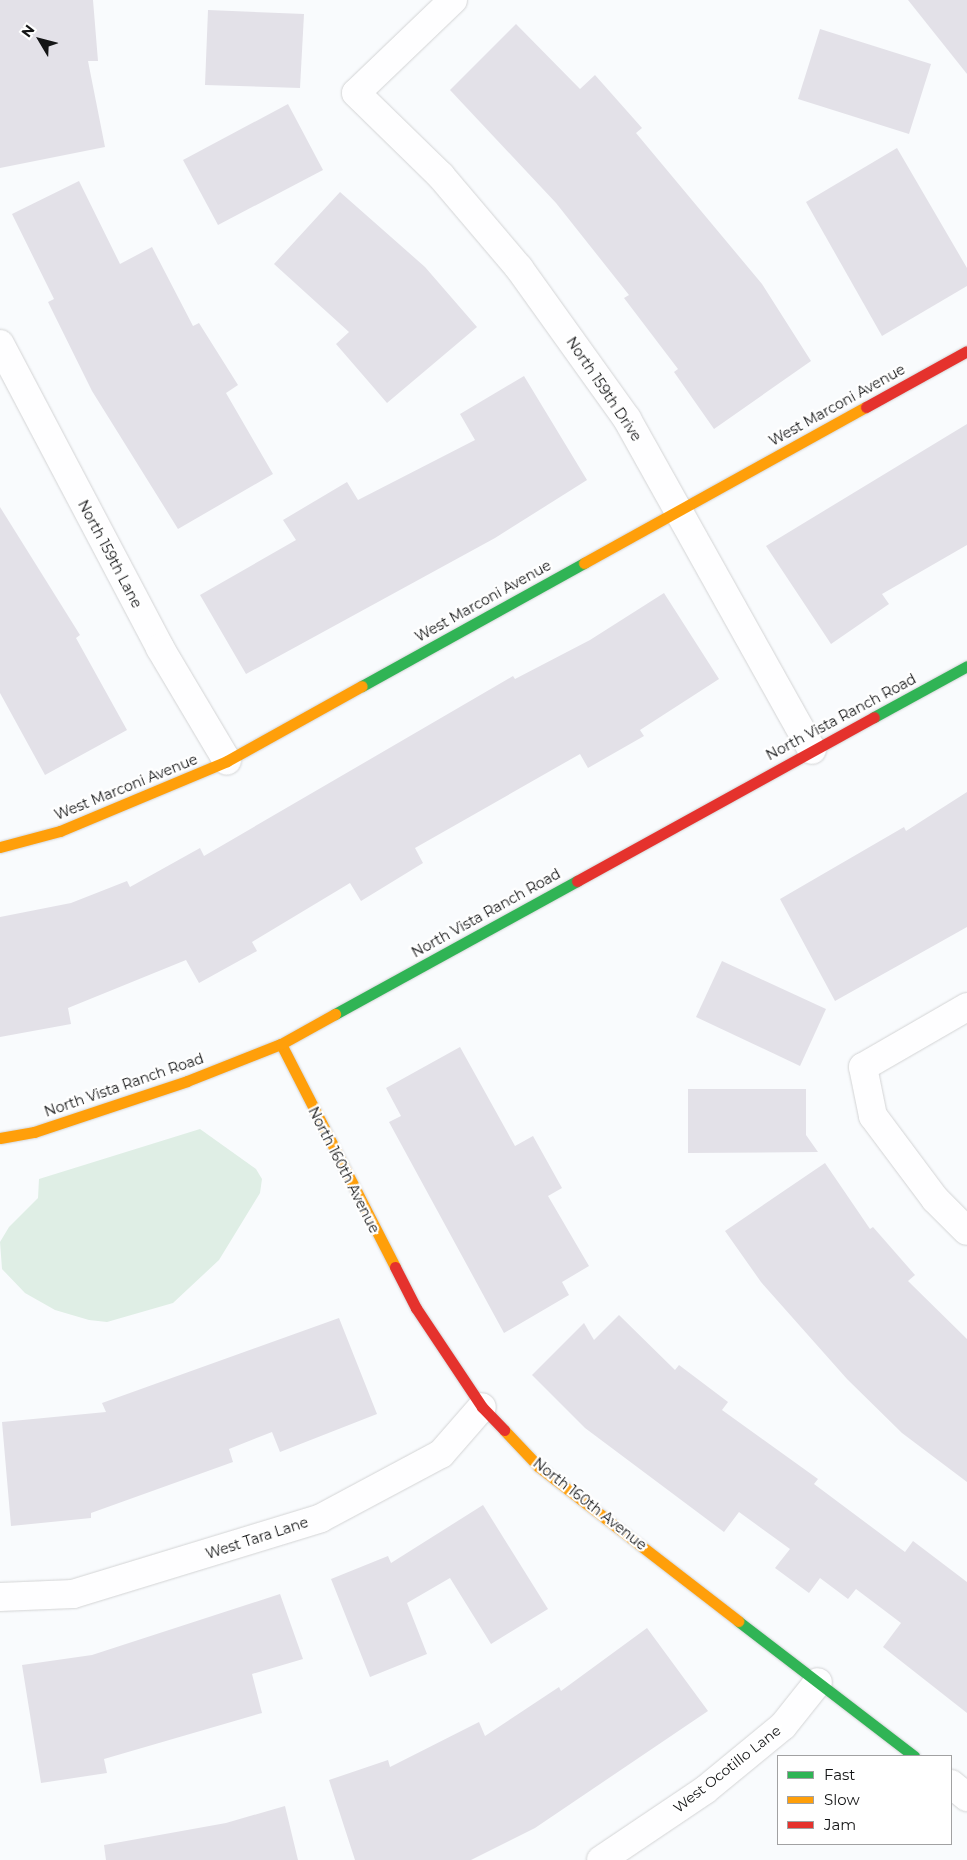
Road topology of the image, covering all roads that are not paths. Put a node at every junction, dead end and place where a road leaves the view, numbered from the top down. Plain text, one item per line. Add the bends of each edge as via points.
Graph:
1 (453, 0) edge
2 (0, 344) edge
3 (967, 351) edge
4 (679, 509) junction
5 (967, 666) edge
6 (812, 750) junction
7 (227, 761) junction
8 (0, 847) edge
9 (967, 1007) edge
10 (281, 1044) junction
11 (0, 1138) edge
12 (967, 1231) edge
13 (482, 1407) junction
14 (0, 1597) edge
15 (818, 1682) junction
16 (913, 1755) edge
17 (952, 1785) edge
18 (967, 1797) edge
19 (601, 1860) edge

1 - 4 street, North 159th Drive via 356,94 442,176 519,268 627,419
2 - 7 street, North 159th Lane via 160,648
3 - 4 street, West Marconi Avenue
4 - 6 street, North 159th Drive
4 - 7 street, West Marconi Avenue
5 - 6 street, North Vista Ranch Road
6 - 10 street, North Vista Ranch Road
7 - 8 street, West Marconi Avenue via 60,831
9 - 12 street via 863,1067 873,1116 935,1199
10 - 11 street, North Vista Ranch Road via 187,1081 34,1132
10 - 13 street, North 160th Avenue via 416,1308
13 - 14 street, West Tara Lane via 440,1454 321,1518 73,1594
13 - 15 street, North 160th Avenue via 539,1468
15 - 16 street, North 160th Avenue
15 - 19 street, West Ocotillo Lane via 776,1732 705,1790
17 - 18 street

